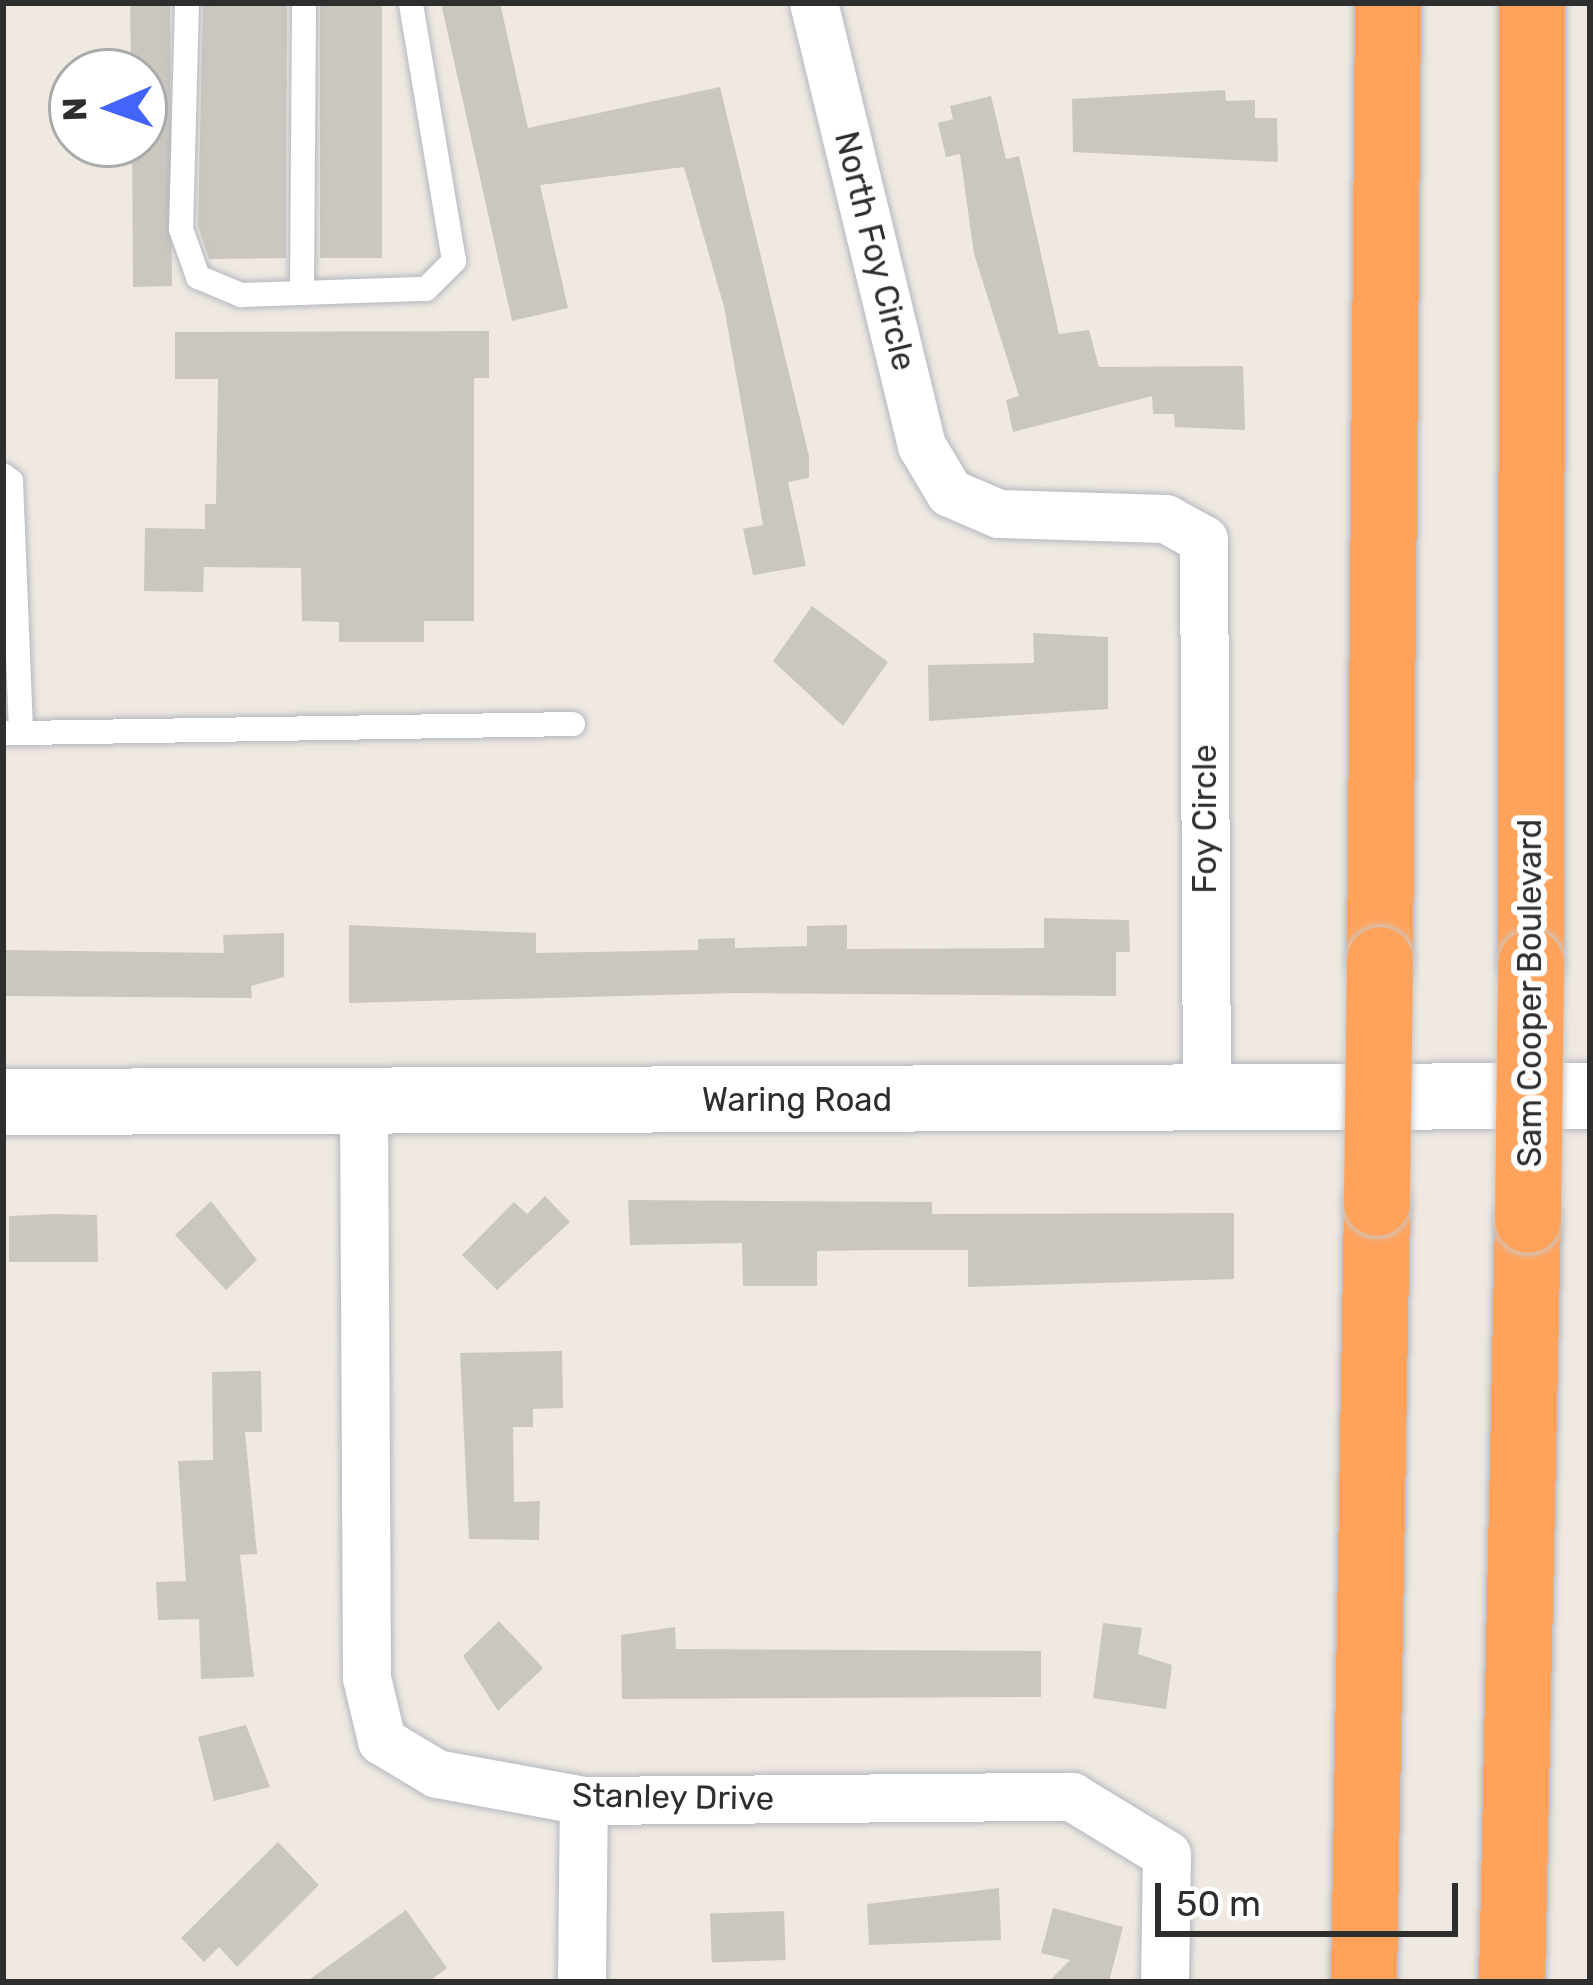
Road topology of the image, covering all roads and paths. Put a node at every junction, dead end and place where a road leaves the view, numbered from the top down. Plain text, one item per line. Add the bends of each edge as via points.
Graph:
1 (187, 3) edge
2 (304, 3) edge
3 (411, 3) edge
4 (814, 3) edge
5 (1388, 3) edge
6 (1532, 3) edge
7 (302, 293) junction
8 (3, 475) edge
9 (1204, 539) joint
10 (573, 724) dead end
11 (12, 733) edge
12 (1590, 1096) edge
13 (1207, 1098) junction
14 (3, 1102) edge
15 (364, 1102) junction
16 (584, 1801) junction
17 (582, 1982) edge
18 (1165, 1982) edge
19 (1364, 1982) edge
20 (1512, 1982) edge

1 - 7 lane via 181,229 197,277 241,296
2 - 7 lane
3 - 7 lane via 454,261 426,289
4 - 9 street, North Foy Circle via 922,446 950,493 999,514 1166,519
5 - 19 highway, bridge
6 - 20 highway, Sam Cooper Boulevard, bridge via 1531,963
8 - 11 lane via 11,481
9 - 13 street, Foy Circle
10 - 11 lane
12 - 13 main road, Waring Road
13 - 15 main road, Waring Road
14 - 15 main road, Waring Road
15 - 16 street, Stanley Drive via 367,1678 382,1741 436,1774
16 - 17 street
16 - 18 street, Stanley Drive via 1072,1797 1167,1855

